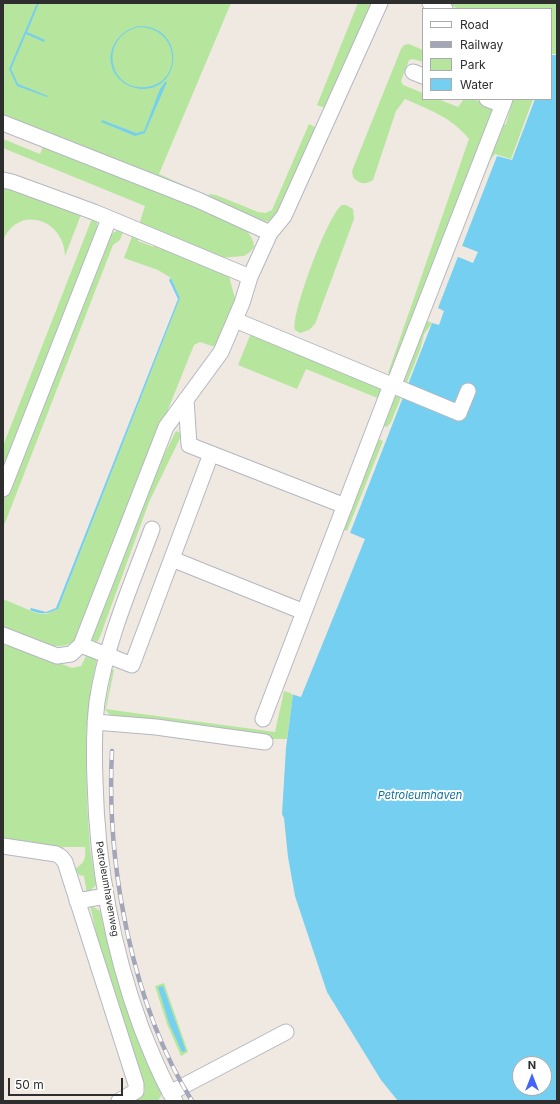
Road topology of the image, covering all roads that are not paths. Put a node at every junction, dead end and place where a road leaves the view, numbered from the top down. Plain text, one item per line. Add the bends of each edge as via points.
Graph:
1 (380, 3) edge
2 (430, 3) edge
3 (443, 8) edge
4 (493, 100) edge
5 (504, 102) edge
6 (3, 123) edge
7 (3, 180) edge
8 (109, 219) junction
9 (270, 232) junction
10 (250, 277) junction
11 (235, 320) junction
12 (391, 385) junction
13 (468, 391) dead end
14 (186, 399) junction
15 (211, 454) junction
16 (3, 489) edge
17 (345, 506) junction
18 (152, 529) dead end
19 (172, 559) junction
20 (304, 612) junction
21 (3, 635) edge
22 (81, 646) junction
23 (106, 661) junction
24 (263, 719) dead end
25 (95, 722) junction
26 (265, 742) dead end
27 (3, 846) edge
28 (106, 896) junction
29 (77, 901) junction
30 (286, 1032) dead end
31 (173, 1097) edge
32 (119, 1101) edge

1 - 9 street via 284,216
2 - 3 street
4 - 5 street
5 - 12 street via 396,379
6 - 9 street via 198,200
7 - 8 street
8 - 10 street
8 - 16 street
9 - 10 street
10 - 11 street
11 - 12 street
11 - 14 street via 221,352
12 - 13 street via 458,413
12 - 17 street
14 - 15 street via 189,445
14 - 22 street via 166,427
15 - 17 street
15 - 19 street
17 - 20 street
18 - 23 street, Petroleumhavenweg via 120,613
19 - 20 street
19 - 23 street via 132,665
20 - 24 street
21 - 22 street via 57,656 71,654
22 - 23 street
23 - 25 street, Petroleumhavenweg
25 - 26 street via 156,727
25 - 28 street, Petroleumhavenweg via 98,847
27 - 29 street via 61,857 65,862
28 - 29 street
28 - 31 street, Petroleumhavenweg via 120,961 135,1009
29 - 32 street via 136,1084 136,1091
30 - 31 street

